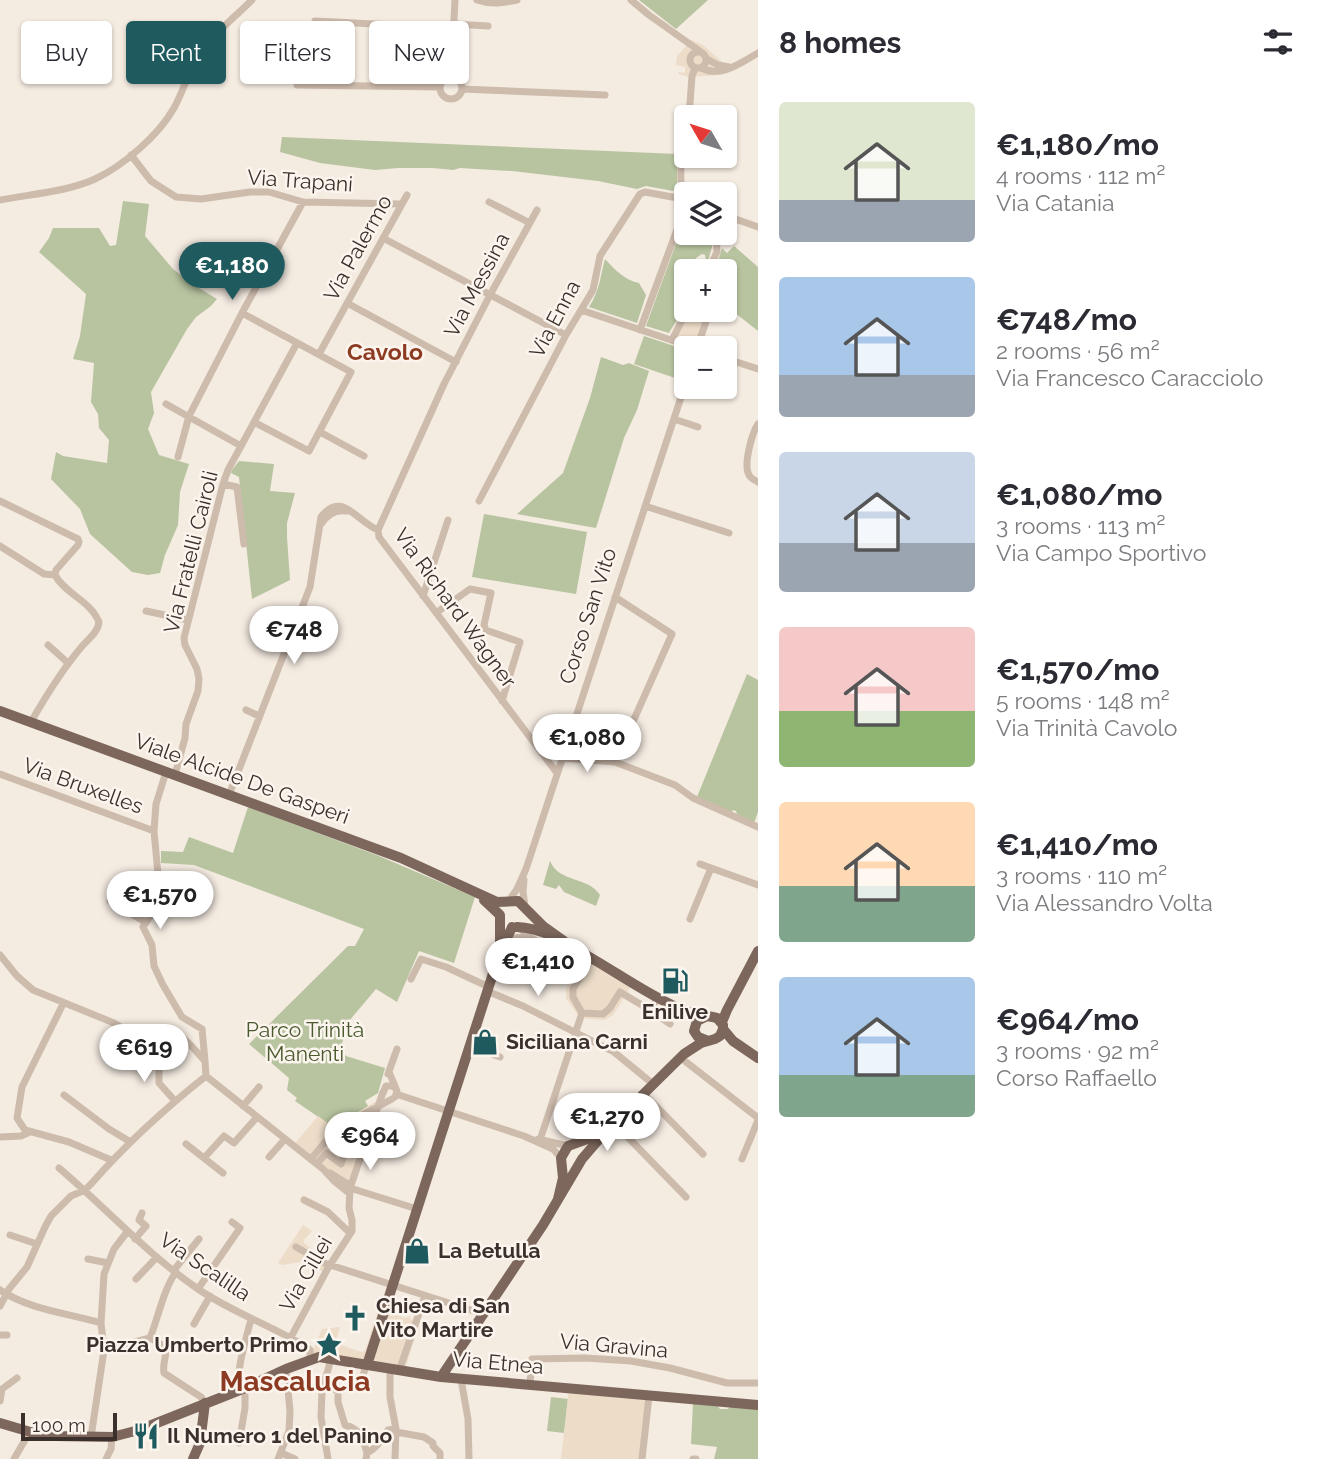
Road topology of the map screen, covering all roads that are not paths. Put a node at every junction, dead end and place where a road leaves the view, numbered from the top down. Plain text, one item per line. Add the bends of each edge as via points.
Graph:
1 (252, 0) edge
2 (455, 0) edge
3 (477, 0) edge
4 (517, 0) edge
5 (631, 0) edge
6 (454, 21) edge
7 (469, 26) edge
8 (488, 26) dead end
9 (671, 31) junction
10 (701, 52) junction
11 (758, 53) edge
12 (691, 55) junction
13 (707, 59) junction
14 (734, 67) junction
15 (696, 71) junction
16 (442, 84) edge
17 (460, 84) edge
18 (297, 85) dead end
19 (440, 88) junction
20 (462, 89) junction
21 (605, 95) dead end
22 (691, 105) edge
23 (131, 155) junction
24 (407, 195) dead end
25 (0, 200) edge
26 (674, 200) edge
27 (303, 202) junction
28 (489, 202) dead end
29 (401, 204) junction
30 (537, 210) dead end
31 (737, 220) edge
32 (530, 223) junction
33 (758, 227) edge
34 (674, 237) edge
35 (383, 238) junction
36 (489, 295) junction
37 (347, 303) junction
38 (581, 310) junction
39 (242, 313) junction
40 (681, 322) edge
41 (639, 330) junction
42 (566, 335) junction
43 (672, 340) joint
44 (298, 343) junction
45 (319, 355) junction
46 (456, 362) junction
47 (737, 362) edge
48 (758, 369) edge
49 (680, 399) edge
50 (166, 404) dead end
51 (189, 416) junction
52 (674, 419) junction
53 (254, 422) junction
54 (758, 424) edge
55 (698, 427) dead end
56 (320, 432) junction
57 (241, 446) junction
58 (364, 456) dead end
59 (178, 457) dead end
60 (758, 482) edge
61 (223, 484) junction
62 (395, 491) joint
63 (0, 501) edge
64 (479, 501) dead end
65 (645, 506) junction
66 (448, 520) dead end
67 (378, 530) junction
68 (729, 533) dead end
69 (244, 544) dead end
70 (0, 546) edge
71 (55, 575) junction
72 (424, 596) junction
73 (615, 597) junction
74 (146, 611) dead end
75 (436, 613) junction
76 (188, 621) junction
77 (48, 645) dead end
78 (68, 663) junction
79 (502, 701) junction
80 (0, 710) edge
81 (246, 710) dead end
82 (259, 716) junction
83 (31, 722) junction
84 (562, 758) junction
85 (615, 762) junction
86 (0, 774) edge
87 (170, 774) junction
88 (557, 774) junction
89 (229, 795) junction
90 (758, 827) edge
91 (154, 831) junction
92 (700, 864) dead end
93 (710, 867) junction
94 (526, 869) junction
95 (758, 885) edge
96 (469, 889) junction
97 (110, 901) dead end
98 (507, 902) junction
99 (525, 908) junction
100 (501, 917) junction
101 (690, 919) dead end
102 (145, 922) junction
103 (516, 927) junction
104 (528, 936) junction
105 (564, 942) junction
106 (504, 943) junction
107 (758, 951) edge
108 (0, 955) edge
109 (498, 958) junction
110 (592, 958) junction
111 (585, 970) junction
112 (411, 979) dead end
113 (740, 985) junction
114 (488, 989) junction
115 (659, 998) junction
116 (63, 1004) junction
117 (672, 1006) junction
118 (650, 1010) junction
119 (581, 1016) junction
120 (707, 1016) junction
121 (670, 1024) dead end
122 (723, 1026) junction
123 (202, 1029) junction
124 (694, 1030) junction
125 (576, 1033) junction
126 (710, 1041) junction
127 (152, 1046) junction
128 (470, 1046) junction
129 (194, 1049) junction
130 (397, 1049) dead end
131 (682, 1056) junction
132 (500, 1057) dead end
133 (756, 1057) edge
134 (205, 1061) junction
135 (389, 1072) junction
136 (206, 1076) junction
137 (653, 1084) junction
138 (259, 1087) dead end
139 (384, 1090) junction
140 (395, 1094) junction
141 (644, 1094) junction
142 (64, 1095) dead end
143 (175, 1101) junction
144 (243, 1106) junction
145 (377, 1108) junction
146 (449, 1111) junction
147 (257, 1117) junction
148 (357, 1118) junction
149 (758, 1119) edge
150 (612, 1125) junction
151 (30, 1132) junction
152 (0, 1137) edge
153 (285, 1139) junction
154 (129, 1141) junction
155 (540, 1141) junction
156 (186, 1144) dead end
157 (570, 1144) junction
158 (323, 1150) junction
159 (703, 1154) dead end
160 (269, 1157) dead end
161 (204, 1158) junction
162 (742, 1159) dead end
163 (111, 1160) junction
164 (580, 1161) junction
165 (562, 1162) junction
166 (317, 1164) junction
167 (59, 1168) dead end
168 (223, 1173) dead end
169 (85, 1189) junction
170 (350, 1189) junction
171 (686, 1197) dead end
172 (558, 1199) junction
173 (304, 1200) dead end
174 (417, 1209) junction
175 (142, 1213) dead end
176 (232, 1222) dead end
177 (127, 1232) junction
178 (350, 1233) junction
179 (10, 1235) dead end
180 (135, 1239) junction
181 (199, 1239) dead end
182 (37, 1244) junction
183 (296, 1247) dead end
184 (157, 1256) junction
185 (88, 1259) dead end
186 (108, 1263) junction
187 (330, 1265) junction
188 (175, 1271) junction
189 (136, 1279) dead end
190 (392, 1285) junction
191 (198, 1289) junction
192 (3, 1292) edge
193 (210, 1296) junction
194 (425, 1296) junction
195 (0, 1306) edge
196 (483, 1314) junction
197 (251, 1319) junction
198 (100, 1323) junction
199 (194, 1324) dead end
200 (291, 1337) junction
201 (150, 1338) junction
202 (104, 1350) junction
203 (331, 1359) junction
204 (310, 1360) junction
205 (367, 1365) junction
206 (286, 1369) junction
207 (395, 1371) junction
208 (441, 1377) junction
209 (17, 1378) dead end
210 (461, 1379) junction
211 (361, 1383) dead end
212 (758, 1383) edge
213 (324, 1384) junction
214 (530, 1384) junction
215 (241, 1390) junction
216 (649, 1396) junction
217 (0, 1401) edge
218 (205, 1403) junction
219 (758, 1405) edge
220 (0, 1423) edge
221 (396, 1430) junction
222 (29, 1433) junction
223 (91, 1437) junction
224 (112, 1437) junction
225 (239, 1443) dead end
226 (279, 1456) edge
227 (366, 1456) edge
228 (14, 1459) edge
229 (106, 1459) edge
230 (193, 1459) edge
231 (295, 1459) edge
232 (328, 1459) edge
233 (395, 1459) edge
234 (440, 1459) edge
235 (469, 1459) edge
236 (642, 1459) edge

1 - 23 street via 203,49 173,110
2 - 6 street
3 - 4 street via 489,4
5 - 9 street
7 - 8 street
9 - 10 street
9 - 12 street
10 - 12 street
10 - 13 street
11 - 14 street
12 - 15 street
13 - 14 street
13 - 15 street
14 - 15 street via 720,72
15 - 22 street
16 - 19 street
17 - 20 street
18 - 19 street
19 - 20 street via 450,99
20 - 21 street
23 - 25 street via 86,182
23 - 27 street, Via Trapani via 151,181 176,197 269,192
24 - 29 street, Via Palermo
26 - 38 street, Via Enna via 640,194 600,257 593,290
27 - 29 street, Via Trapani
27 - 39 street
28 - 32 street
29 - 35 street, Via Palermo
30 - 32 street, Via Messina
31 - 33 street
32 - 36 street, Via Messina
34 - 41 street
35 - 36 street
35 - 37 street, Via Palermo
36 - 42 street
36 - 46 street, Via Messina
37 - 45 street, Via Palermo
37 - 46 street
38 - 41 street
38 - 42 street, Via Enna
39 - 44 street
39 - 51 street
40 - 43 street
41 - 43 street
42 - 64 street, Via Enna
44 - 45 street
44 - 53 street, Via Fratelli Cairoli
45 - 56 street via 351,372
46 - 62 street, Via Messina
47 - 48 street
49 - 52 street, Corso San Vito
50 - 51 street
51 - 57 street
51 - 59 street
52 - 55 street
52 - 65 street, Corso San Vito
53 - 56 street via 309,451
53 - 57 street, Via Fratelli Cairoli
54 - 60 street via 747,467 747,473
56 - 58 street
57 - 61 street, Via Fratelli Cairoli
61 - 69 street via 237,487
61 - 76 street, Via Fratelli Cairoli
62 - 67 street, Via Richard Wagner
63 - 71 street via 78,539
65 - 68 street
65 - 73 street, Corso San Vito
66 - 72 street
67 - 72 street, Via Richard Wagner
67 - 82 street via 334,505 321,517 310,587
70 - 71 street via 44,574
71 - 78 street via 99,622
72 - 75 street, Via Richard Wagner
73 - 84 street, Corso San Vito
73 - 85 street via 672,635
74 - 76 street
75 - 79 street, Via Richard Wagner
75 - 79 street via 470,589 491,593 486,630 520,642
76 - 87 street, Via Fratelli Cairoli via 184,639 197,669 198,691
77 - 78 street
78 - 83 street
79 - 88 street, Via Richard Wagner
80 - 83 main road, Viale Alcide De Gasperi
81 - 82 street
82 - 89 street
83 - 87 main road, Viale Alcide De Gasperi
84 - 85 street
84 - 88 street, Corso San Vito
85 - 90 street via 675,785
86 - 91 street, Via Bruxelles
87 - 89 main road, Viale Alcide De Gasperi
87 - 91 street, Via Fratelli Cairoli via 156,804
88 - 94 street, Corso San Vito
89 - 96 main road, Viale Alcide De Gasperi via 401,858
91 - 102 street, Via Fratelli Cairoli via 160,896
92 - 93 street
93 - 95 street
93 - 101 street
94 - 98 street
94 - 99 street
96 - 98 main road
96 - 100 main road
97 - 102 street
98 - 99 main road via 518,901
98 - 100 main road
99 - 103 main road via 525,920
99 - 105 main road
100 - 103 main road
100 - 109 main road
102 - 123 street via 144,932 163,985 182,1017
103 - 104 street
103 - 105 main road via 541,931
103 - 106 main road
104 - 106 street
104 - 111 street
105 - 110 main road
106 - 109 main road
107 - 113 main road
108 - 116 street via 25,984
109 - 114 main road
110 - 111 street
110 - 115 main road
111 - 119 street via 573,989
112 - 114 street via 421,959
113 - 120 main road via 724,1007
113 - 122 main road
114 - 125 street
114 - 128 main road
115 - 117 main road
115 - 118 street
116 - 127 street via 114,1023
116 - 151 street via 22,1087 17,1118
117 - 120 main road
117 - 124 main road
118 - 119 street via 620,992 603,1014
118 - 121 street
119 - 125 street
120 - 122 main road via 717,1018
120 - 124 main road via 697,1021
122 - 126 main road via 720,1036
122 - 133 main road via 733,1041
123 - 129 street
123 - 134 street
124 - 126 main road via 702,1040
124 - 131 main road
125 - 137 street via 614,1052
125 - 155 street
126 - 131 main road
126 - 133 main road
127 - 129 street via 160,1030 175,1032
127 - 143 street via 160,1068 159,1083
128 - 132 street
128 - 146 main road
129 - 134 street
130 - 135 street
131 - 137 main road
131 - 149 street
134 - 136 street
135 - 139 street
135 - 140 street
136 - 143 street
136 - 144 street
137 - 141 main road
138 - 144 street
139 - 140 street via 390,1085
139 - 145 street
140 - 145 street
140 - 146 street
141 - 150 main road
141 - 159 street
142 - 154 street
143 - 154 street
144 - 147 street
145 - 148 street
145 - 170 street
146 - 155 street
146 - 174 main road
147 - 153 street
147 - 161 street via 234,1143 224,1136
148 - 158 street via 336,1129
148 - 158 street via 341,1164
149 - 162 street
150 - 157 main road via 594,1137
150 - 164 main road
150 - 171 street
151 - 152 street
151 - 163 street
153 - 160 street
153 - 166 street
154 - 163 street
155 - 157 street
155 - 165 street
156 - 161 street
157 - 164 main road via 582,1150
157 - 165 main road
158 - 166 street
161 - 168 street
163 - 169 street
164 - 165 main road via 570,1171
164 - 172 main road
165 - 172 main road
166 - 170 street
167 - 169 street, Via Scalilla
169 - 177 street, Via Scalilla
169 - 182 street via 53,1214
170 - 174 street
170 - 178 street, Via Cillei
172 - 196 main road
173 - 178 street via 328,1212
174 - 190 main road
175 - 180 street via 139,1220 146,1226
176 - 191 street via 240,1228
177 - 180 street, Via Scalilla
177 - 186 street
178 - 187 street, Via Cillei
179 - 182 street
180 - 184 street, Via Scalilla
181 - 188 street
182 - 192 street via 27,1267
183 - 187 street
184 - 188 street, Via Scalilla
184 - 189 street
185 - 186 street
186 - 198 street
187 - 190 street
187 - 200 street, Via Cillei
188 - 191 street, Via Scalilla
188 - 201 street
190 - 194 street
190 - 205 main road
191 - 193 street, Via Scalilla
192 - 195 street
192 - 198 street via 50,1312
193 - 197 street, Via Scalilla
193 - 199 street
194 - 196 street
194 - 207 street
196 - 208 main road
197 - 200 street, Via Scalilla
197 - 215 street via 237,1378
198 - 202 street
200 - 204 street, Via Scalilla via 310,1350
201 - 202 street
201 - 218 street via 166,1347 164,1373
202 - 223 street
203 - 204 main road, Via Etnea
203 - 205 main road, Via Etnea
203 - 213 street
204 - 206 main road, Via Etnea
205 - 207 main road, Via Etnea
205 - 211 street
206 - 215 main road, Via Etnea
206 - 226 street via 289,1431
207 - 208 main road, Via Etnea
207 - 221 street via 390,1397
208 - 210 main road, Via Etnea
209 - 217 street via 2,1390
210 - 214 main road, Via Etnea
210 - 235 street
212 - 214 street, Via Gravina via 727,1383 631,1361 559,1357 532,1359
213 - 227 street via 338,1391 345,1425 360,1433
213 - 232 street via 321,1417
214 - 216 main road, Via Etnea
215 - 218 main road, Via Etnea
215 - 225 street via 245,1408
216 - 219 main road, Via Etnea
216 - 236 street
218 - 224 main road, Via Etnea
218 - 230 main road
220 - 222 main road, Via Etnea
221 - 227 street via 388,1430
221 - 233 street
221 - 234 street via 424,1437 440,1452
222 - 223 main road, Via Etnea
222 - 228 street
223 - 224 main road, Via Etnea
224 - 229 street
226 - 231 street

